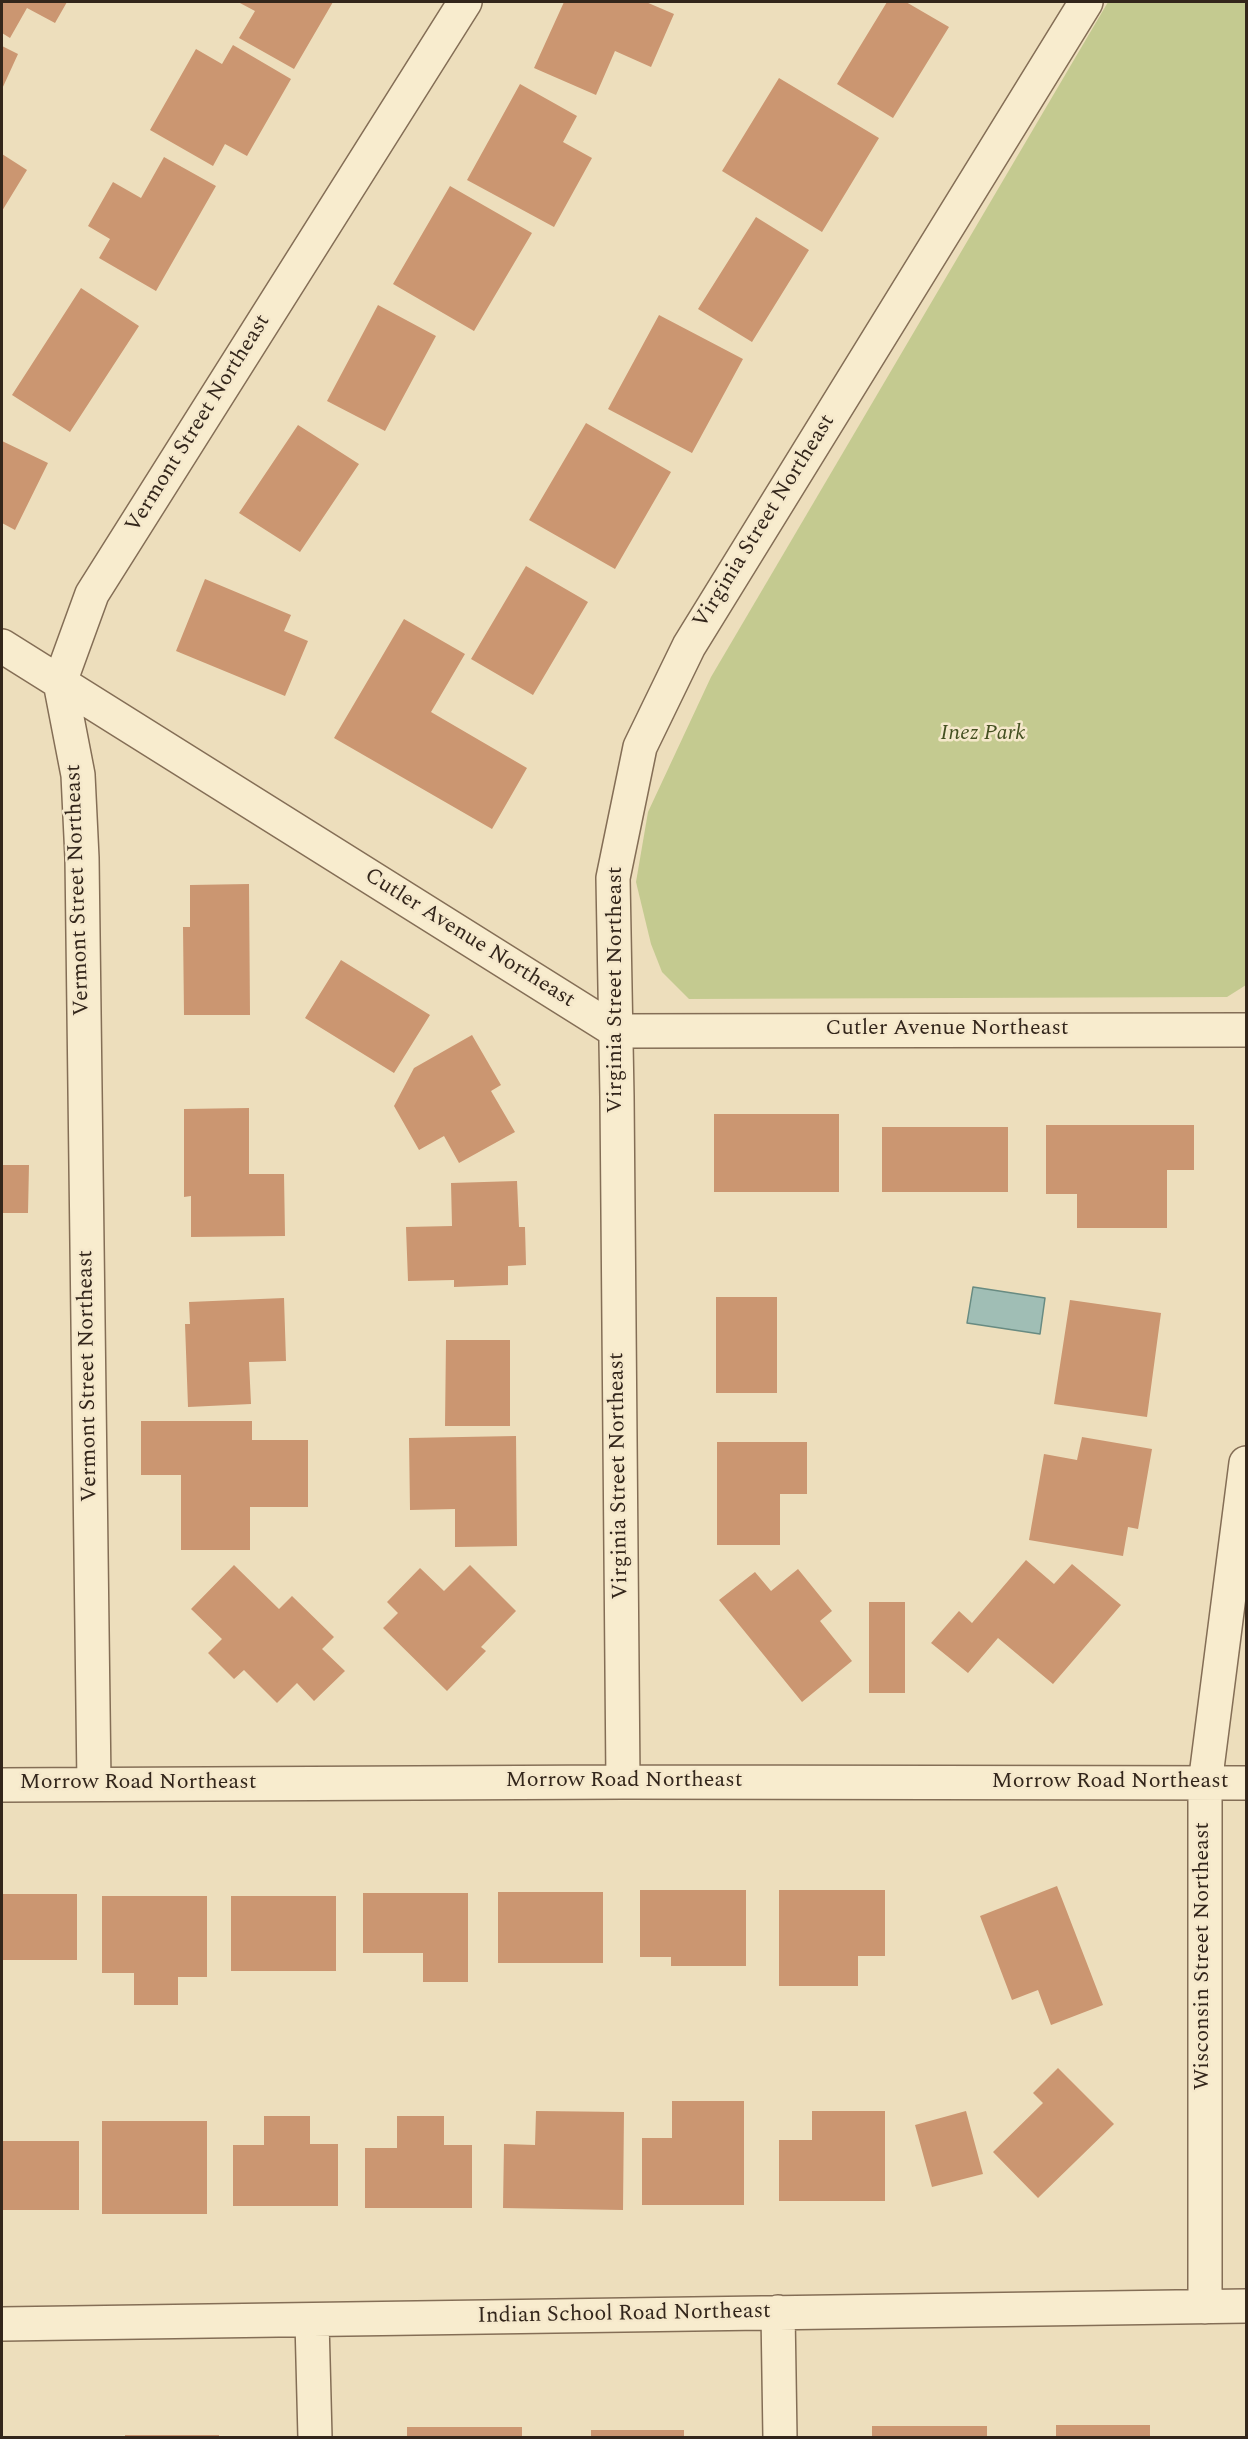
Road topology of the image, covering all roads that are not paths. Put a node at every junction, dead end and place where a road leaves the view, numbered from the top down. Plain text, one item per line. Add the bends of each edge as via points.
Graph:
1 (465, 2) edge
2 (1086, 2) edge
3 (2, 646) edge
4 (60, 682) junction
5 (1246, 1030) edge
6 (616, 1031) junction
7 (1246, 1463) edge
8 (623, 1782) junction
9 (1246, 1783) edge
10 (94, 1784) junction
11 (1205, 1784) junction
12 (2, 1785) edge
13 (1246, 2306) edge
14 (1205, 2307) junction
15 (778, 2312) junction
16 (312, 2321) junction
17 (2, 2324) edge
18 (315, 2438) edge
19 (780, 2438) edge

1 - 4 street, Vermont Street Northeast via 92,594
2 - 6 street, Virginia Street Northeast via 689,646 640,747 612,878
3 - 4 street, Cutler Avenue Northeast
4 - 6 street, Cutler Avenue Northeast
4 - 10 street, Vermont Street Northeast via 78,776 82,858
5 - 6 street, Cutler Avenue Northeast
6 - 8 street, Virginia Street Northeast
7 - 11 street, Wisconsin Street Northeast
8 - 10 street, Morrow Road Northeast
8 - 11 street, Morrow Road Northeast
9 - 11 street, Morrow Road Northeast
10 - 12 street, Morrow Road Northeast
11 - 14 street, Wisconsin Street Northeast
13 - 14 street, Indian School Road Northeast
14 - 15 street, Indian School Road Northeast
15 - 16 street, Indian School Road Northeast
15 - 19 street
16 - 17 street, Indian School Road Northeast
16 - 18 street

